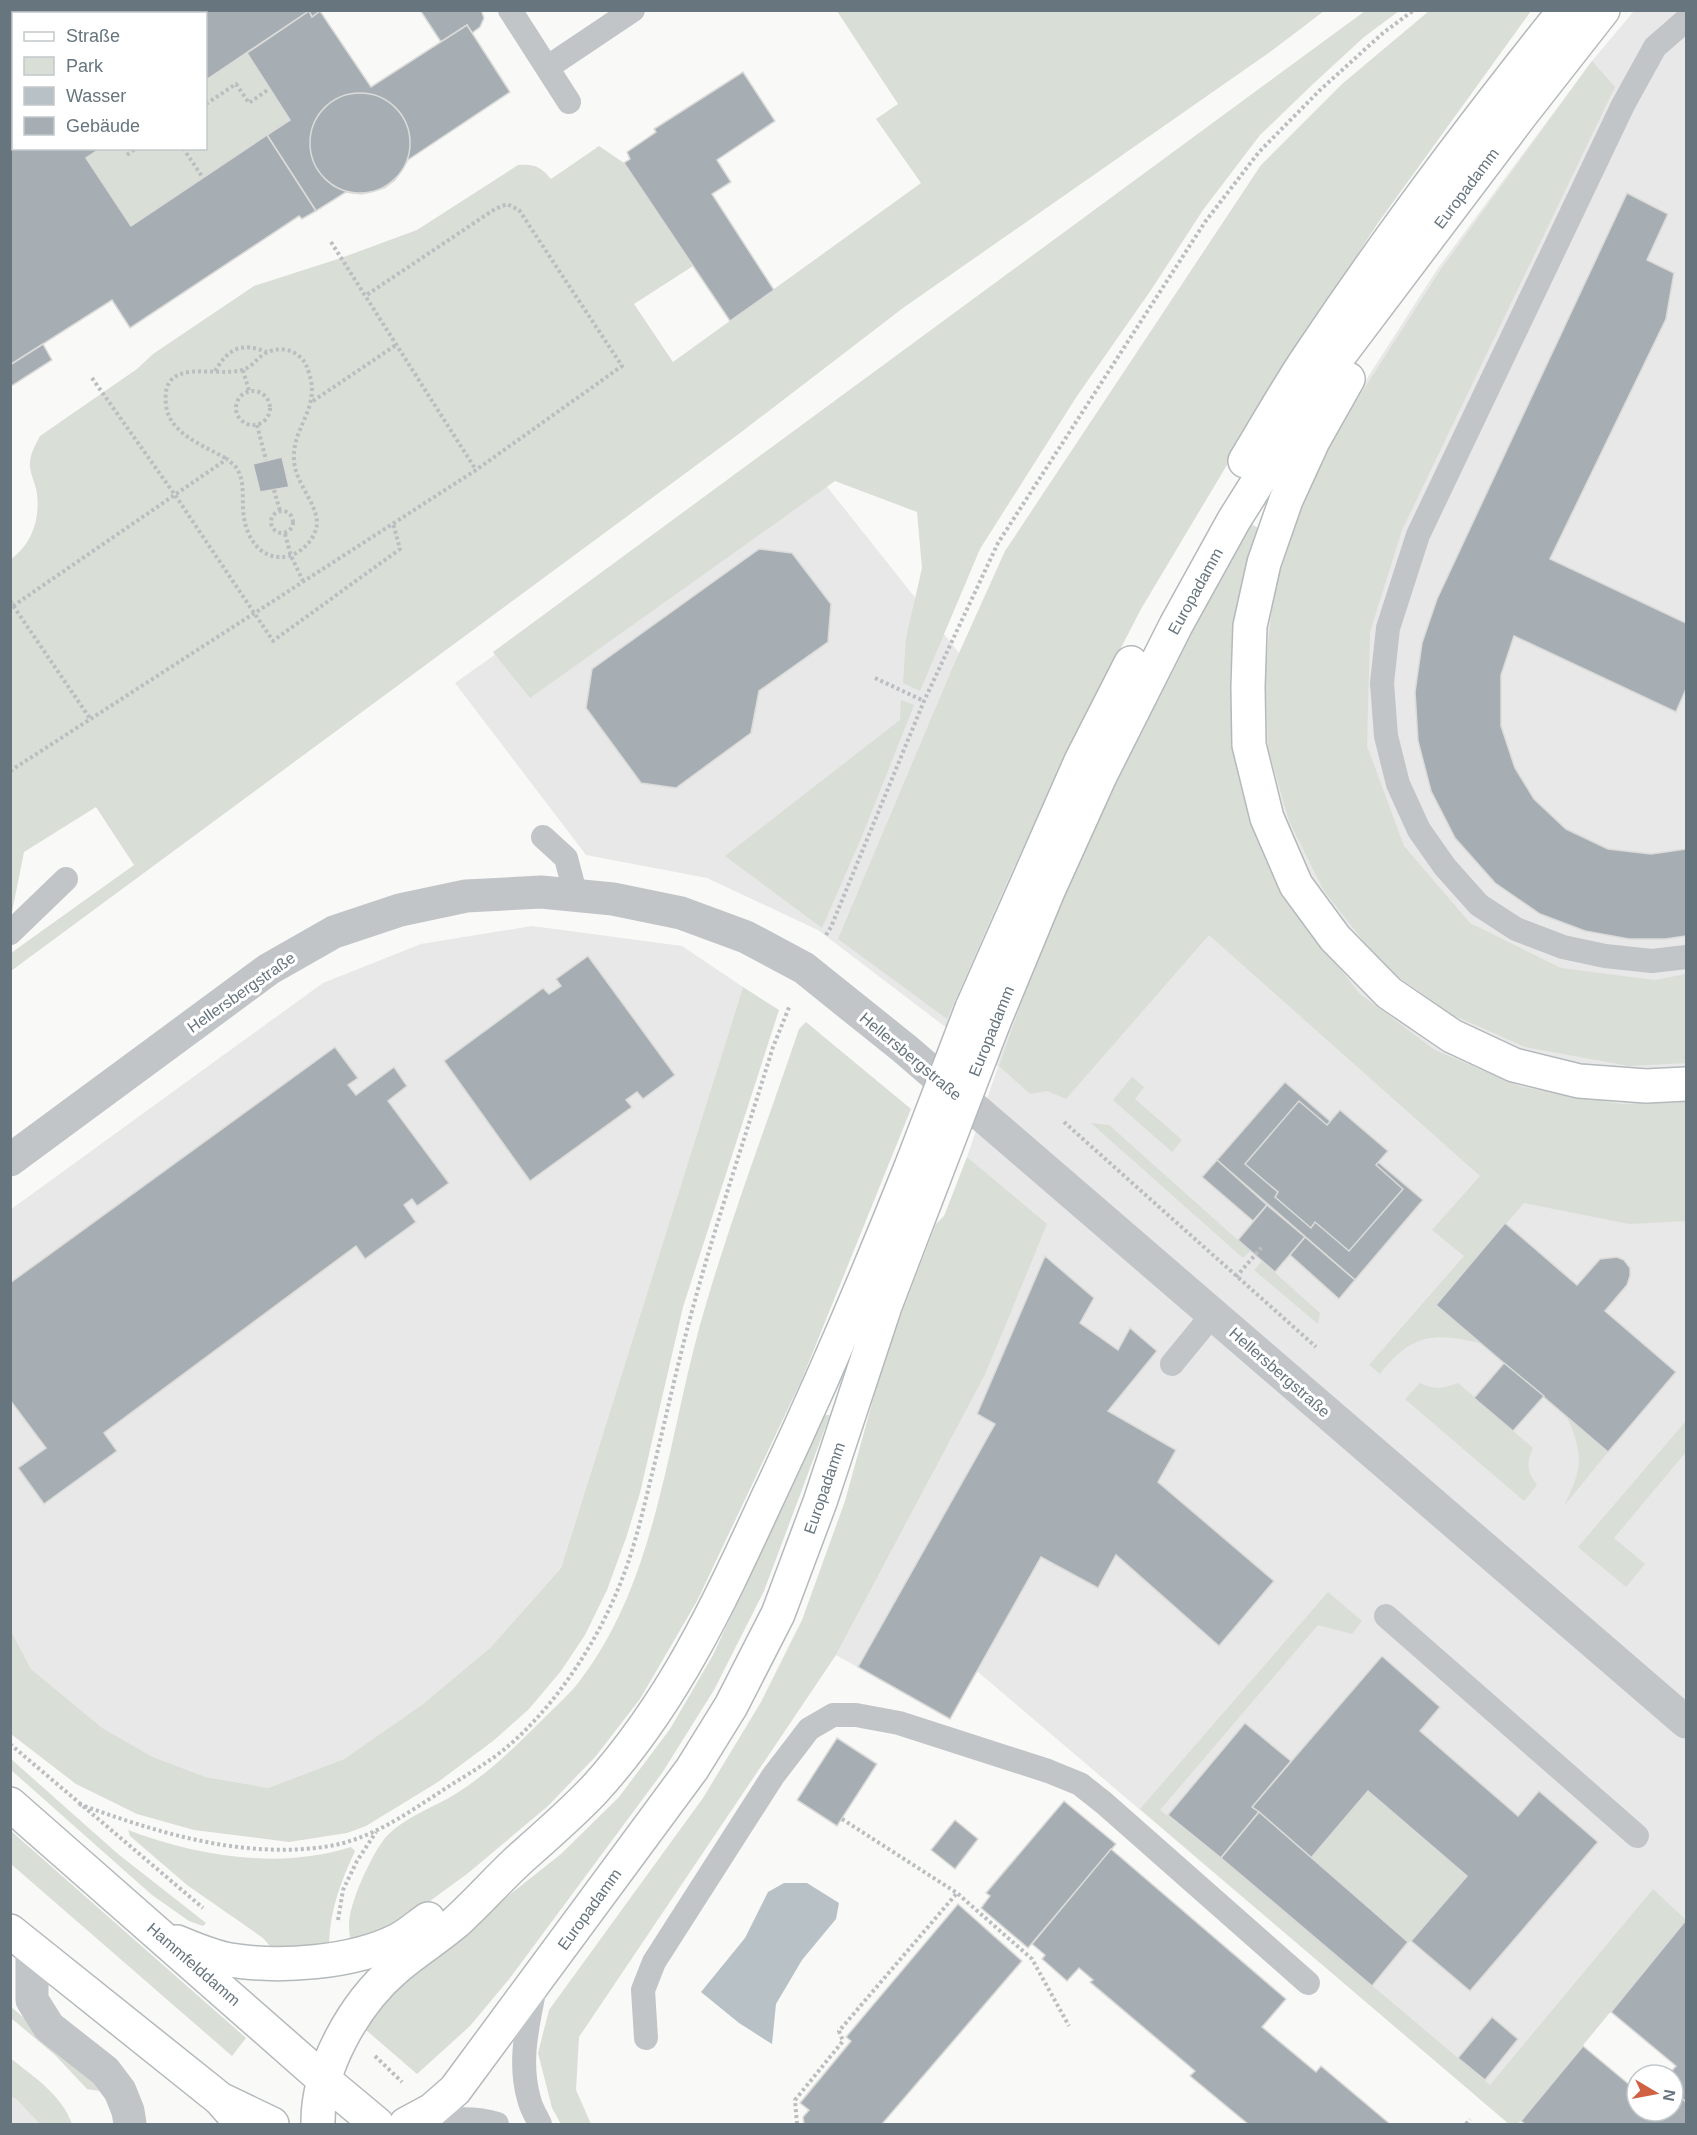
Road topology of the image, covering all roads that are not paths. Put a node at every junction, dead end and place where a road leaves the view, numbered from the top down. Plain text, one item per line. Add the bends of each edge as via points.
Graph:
1 (510, 10) edge
2 (633, 10) edge
3 (1564, 10) edge
4 (1603, 10) edge
5 (1686, 20) edge
6 (548, 67) junction
7 (569, 102) dead end
8 (1508, 106) junction
9 (1420, 250) junction
10 (543, 837) dead end
11 (66, 879) dead end
12 (576, 896) junction
13 (10, 933) edge
14 (1686, 957) edge
15 (982, 1016) junction
16 (1686, 1084) edge
17 (10, 1160) edge
18 (923, 1170) junction
19 (1213, 1314) junction
20 (1172, 1364) dead end
21 (1386, 1616) dead end
22 (1686, 1722) edge
23 (10, 1804) edge
24 (1637, 1836) dead end
25 (523, 1857) junction
26 (162, 1936) junction
27 (21, 1940) edge
28 (537, 1979) junction
29 (1308, 1983) dead end
30 (646, 2038) dead end
31 (323, 2079) junction
32 (220, 2099) junction
33 (433, 2115) edge
34 (130, 2124) edge
35 (242, 2124) edge
36 (272, 2124) edge
37 (318, 2124) edge
38 (377, 2124) edge
39 (497, 2124) edge
40 (540, 2124) edge

1 - 6 lane
2 - 6 lane
3 - 8 main road, Europadamm
4 - 8 main road, Europadamm
5 - 14 lane via 1655,47 1623,105 1418,535 1388,628 1382,683 1386,736 1398,784 1419,830 1479,905 1516,929 1563,947 1652,961
6 - 7 lane
8 - 9 main road, Europadamm
8 - 15 main road, Europadamm via 1399,225 1310,354 1217,507 1081,762
9 - 15 main road, Europadamm via 1329,369 1234,520 1176,625 1100,776 1048,891
9 - 16 main road via 1313,441 1286,500 1264,563 1250,626 1248,687 1249,745 1267,818 1296,885 1335,938 1389,993 1452,1036 1514,1065 1579,1081 1646,1086
10 - 12 lane via 566,858
11 - 13 lane
12 - 17 street, Hellersbergstraße via 541,892 466,896 400,909 334,932 269,969
12 - 19 street, Hellersbergstraße via 681,913 746,937 804,968 905,1049
15 - 18 main road, Europadamm, bridge
18 - 25 main road, Europadamm via 867,1278 715,1613 676,1682 636,1741 595,1789
18 - 28 main road, Europadamm via 885,1306 778,1614 731,1706 692,1768
19 - 20 lane
19 - 22 street, Hellersbergstraße
21 - 24 lane
23 - 26 main road, Hammfelddamm
25 - 26 main road, Europadamm via 398,1940 369,1952 296,1963 230,1960
25 - 31 main road, Europadamm via 370,1995 347,2029
26 - 31 main road, Hammfelddamm
27 - 32 main road
27 - 34 street via 32,2000 49,2027 105,2071 120,2091
28 - 33 main road, Europadamm
28 - 40 lane via 523,2067 529,2100
29 - 30 lane via 1080,1784 900,1723 833,1715 809,1729 773,1776 654,1962 643,1990
31 - 37 main road, Europadamm
31 - 38 main road, Hammfelddamm
32 - 35 main road
32 - 36 main road
33 - 39 lane

